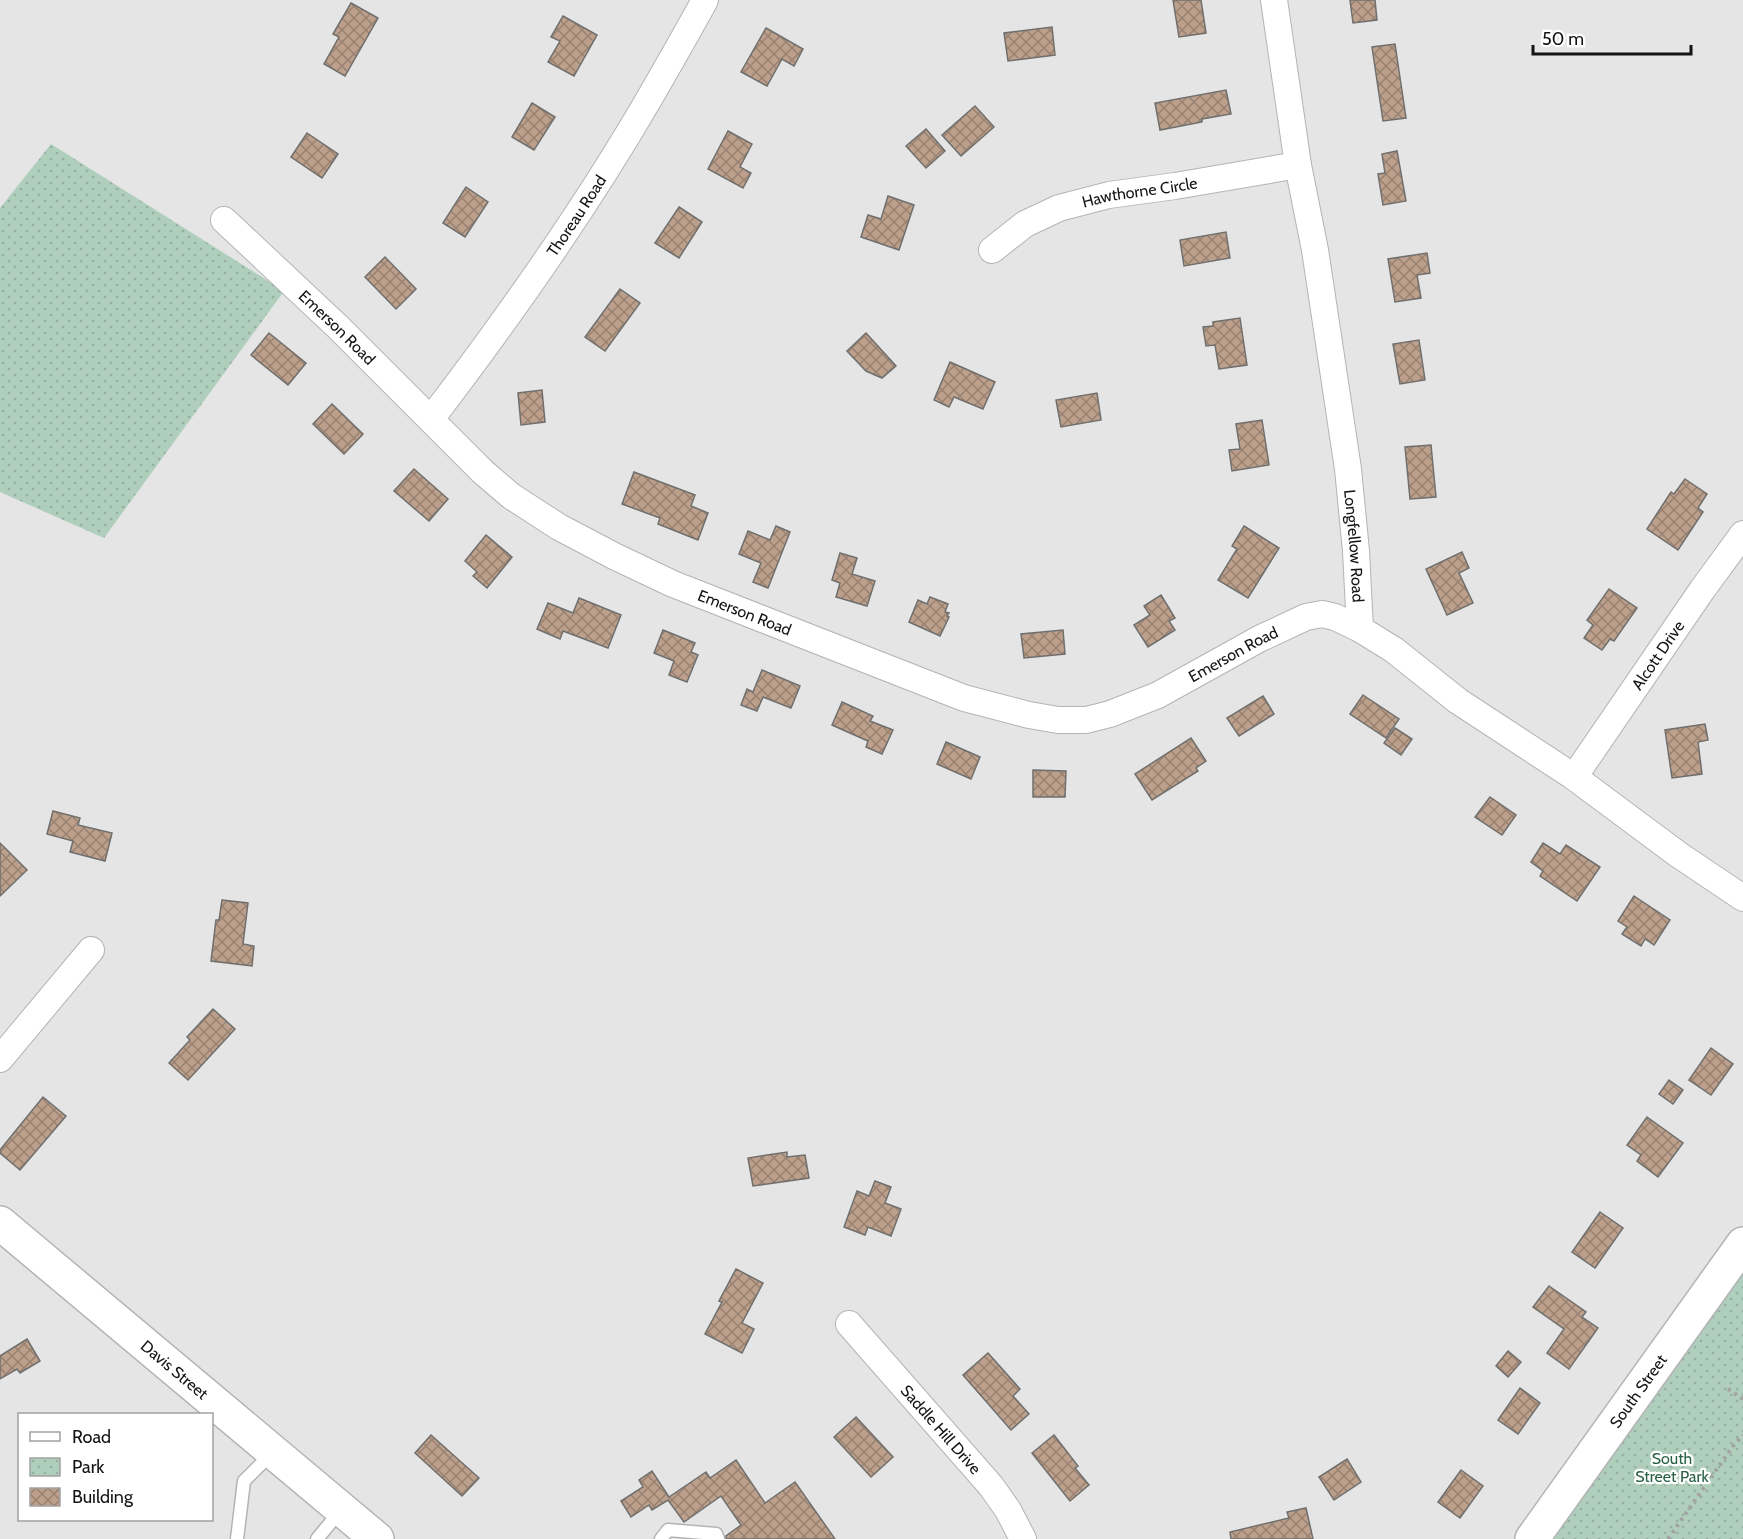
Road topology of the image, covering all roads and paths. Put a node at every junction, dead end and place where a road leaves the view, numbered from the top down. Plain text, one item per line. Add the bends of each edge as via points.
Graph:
1 (705, 0) edge
2 (1274, 0) edge
3 (1298, 165) junction
4 (224, 220) dead end
5 (992, 250) dead end
6 (431, 419) junction
7 (1743, 534) edge
8 (1360, 629) junction
9 (1574, 777) junction
10 (1743, 898) edge
11 (91, 950) dead end
12 (0, 1059) edge
13 (0, 1222) edge
14 (1743, 1244) edge
15 (849, 1324) dead end
16 (1728, 1389) dead end
17 (1743, 1399) edge
18 (1743, 1435) edge
19 (273, 1451) junction
20 (342, 1509) junction
21 (237, 1539) edge
22 (317, 1539) edge
23 (377, 1539) edge
24 (661, 1539) edge
25 (718, 1539) edge
26 (1023, 1539) edge
27 (1532, 1539) edge
28 (1668, 1539) edge

1 - 6 street, Thoreau Road via 649,100 584,202 490,341
2 - 3 street, Longfellow Road
3 - 5 street, Hawthorne Circle via 1109,195 1059,208 1025,224
3 - 8 street, Longfellow Road via 1348,469
4 - 6 street, Emerson Road
6 - 8 street, Emerson Road via 511,496 614,556 673,584 928,685 1029,715 1086,720 1110,714 1158,695 1306,617 1322,614
7 - 9 street, Alcott Drive
8 - 9 street via 1394,650 1458,701
9 - 10 street
11 - 12 street
13 - 19 street, Davis Street
14 - 27 street, South Street
15 - 26 street, Saddle Hill Drive via 991,1486
16 - 17 path
18 - 28 path
19 - 20 street, Davis Street
19 - 21 lane via 244,1480
20 - 22 lane
20 - 23 street, Davis Street
24 - 25 lane via 668,1530 716,1534

